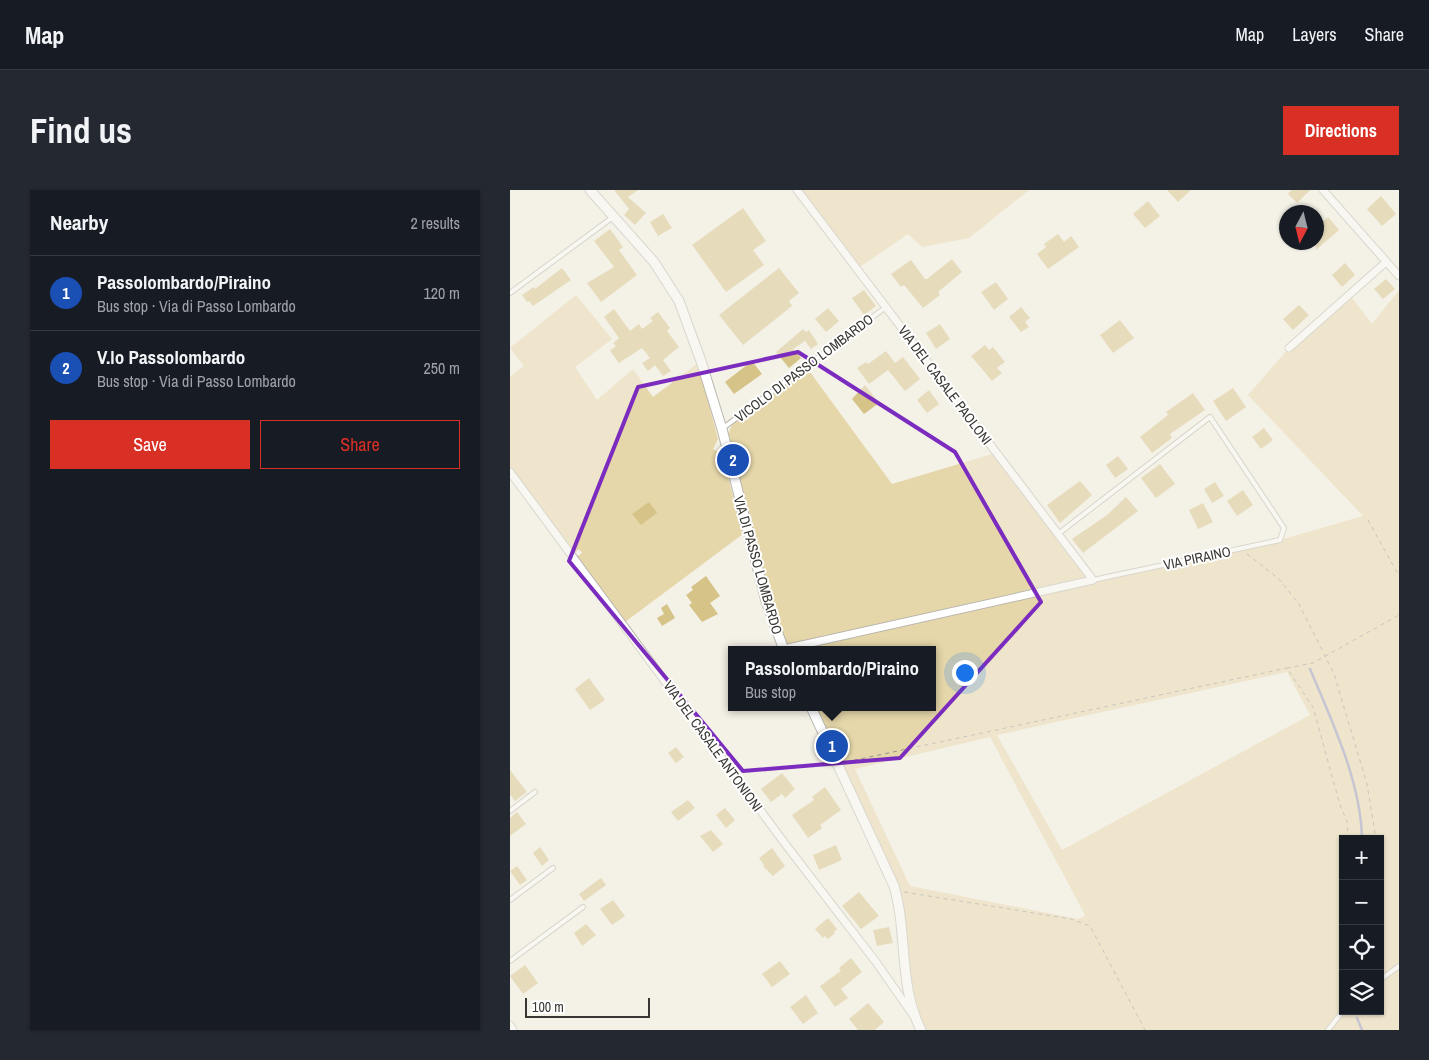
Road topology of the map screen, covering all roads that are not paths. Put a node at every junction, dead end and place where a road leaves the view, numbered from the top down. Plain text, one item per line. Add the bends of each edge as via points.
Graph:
1 (590, 190) edge
2 (797, 190) edge
3 (1323, 190) edge
4 (614, 216) junction
5 (1386, 262) junction
6 (1399, 276) edge
7 (510, 293) edge
8 (886, 307) junction
9 (1289, 348) dead end
10 (722, 429) junction
11 (510, 472) edge
12 (1058, 534) junction
13 (1093, 580) junction
14 (783, 646) edge
15 (802, 646) edge
16 (812, 711) edge
17 (535, 792) dead end
18 (510, 810) edge
19 (553, 868) dead end
20 (510, 900) edge
21 (583, 907) dead end
22 (510, 961) edge
23 (1399, 966) edge
24 (1384, 977) edge
25 (1340, 1015) edge
26 (916, 1020) junction
27 (510, 1026) edge
28 (513, 1030) edge
29 (921, 1030) edge
30 (1328, 1030) edge

1 - 4 street, VIA DI PASSO LOMBARDO
2 - 8 street, VIA DEL CASALE PAOLONI
3 - 5 street
4 - 7 lane
4 - 10 street, VIA DI PASSO LOMBARDO via 658,267 676,296
5 - 6 street
5 - 9 street
8 - 10 lane, VICOLO DI PASSO LOMBARDO
8 - 12 street, VIA DEL CASALE PAOLONI
10 - 14 street, VIA DI PASSO LOMBARDO via 766,601
11 - 26 street, VIA DEL CASALE ANTONIONI
12 - 13 street, VIA DEL CASALE PAOLONI
12 - 13 lane, VIA PIRAINO via 1210,417 1284,528 1280,540
13 - 15 street, VIA PIRAINO
16 - 26 street via 895,891 907,994
17 - 18 lane
19 - 20 lane
21 - 22 lane
23 - 24 lane
25 - 30 lane
26 - 29 street
27 - 28 street

